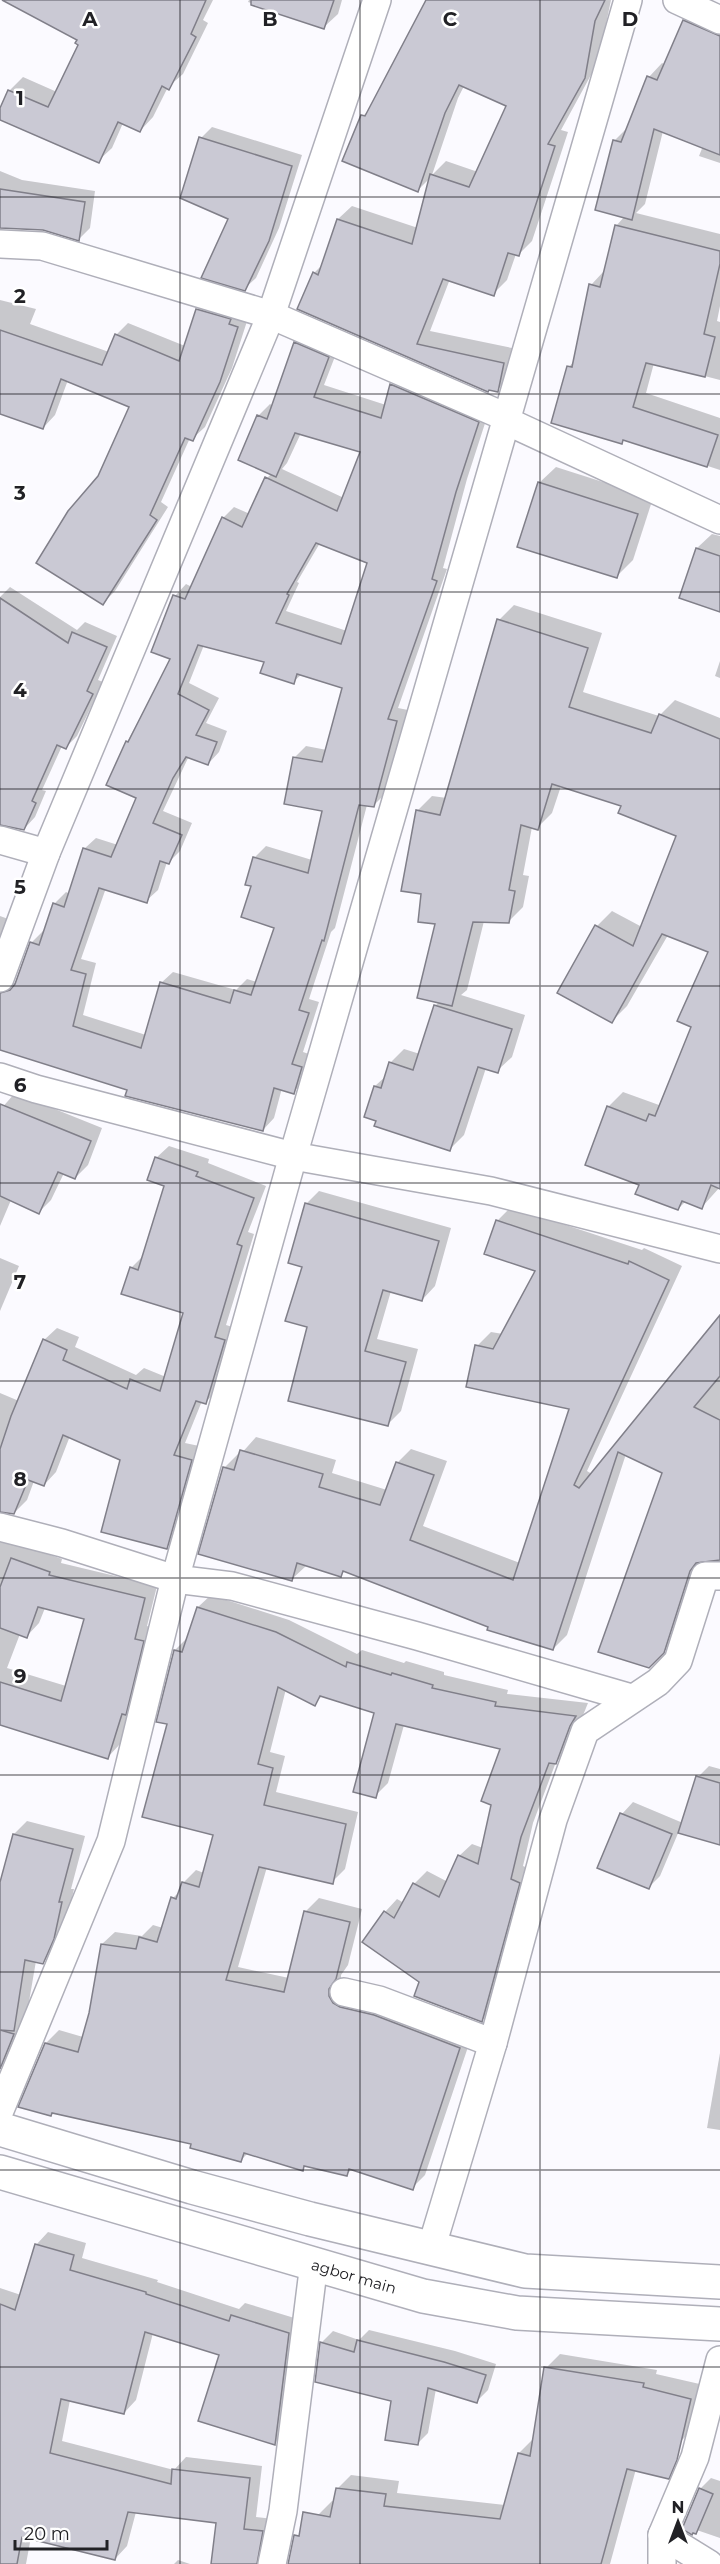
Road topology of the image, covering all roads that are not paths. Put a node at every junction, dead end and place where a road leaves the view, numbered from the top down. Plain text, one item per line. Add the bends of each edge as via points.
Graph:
1 (377, 0) edge
2 (628, 0) edge
3 (677, 0) edge
4 (720, 20) edge
5 (0, 244) edge
6 (271, 315) junction
7 (506, 417) junction
8 (720, 520) edge
9 (0, 840) edge
10 (46, 853) junction
11 (0, 978) edge
12 (0, 1077) edge
13 (293, 1156) junction
14 (720, 1249) edge
15 (0, 1527) edge
16 (720, 1576) edge
17 (175, 1579) junction
18 (631, 1698) junction
19 (344, 1992) dead end
20 (493, 2043) junction
21 (0, 2110) edge
22 (0, 2129) edge
23 (0, 2172) edge
24 (431, 2249) junction
25 (314, 2263) junction
26 (720, 2282) edge
27 (720, 2324) edge
28 (720, 2360) edge
29 (662, 2535) junction
30 (272, 2564) edge
31 (662, 2564) edge
32 (709, 2564) edge

1 - 6 street
2 - 7 street
3 - 4 street
5 - 6 street via 42,246
6 - 7 street
6 - 10 street
7 - 8 street via 513,424
7 - 13 street
9 - 10 street
10 - 11 street
12 - 13 street
13 - 14 street via 491,1191
13 - 17 street
15 - 17 street
16 - 18 street via 705,1576 678,1661 658,1682
17 - 18 street via 242,1589
17 - 21 street via 111,1841
18 - 20 street via 585,1731 553,1820
19 - 20 street via 380,2000
20 - 24 street
22 - 24 main road via 192,2187
23 - 25 main road, agbor main
24 - 26 main road via 525,2271
25 - 27 main road, agbor main via 423,2296 517,2313
25 - 30 street via 283,2511
28 - 29 street via 695,2457
29 - 31 street
29 - 32 street

